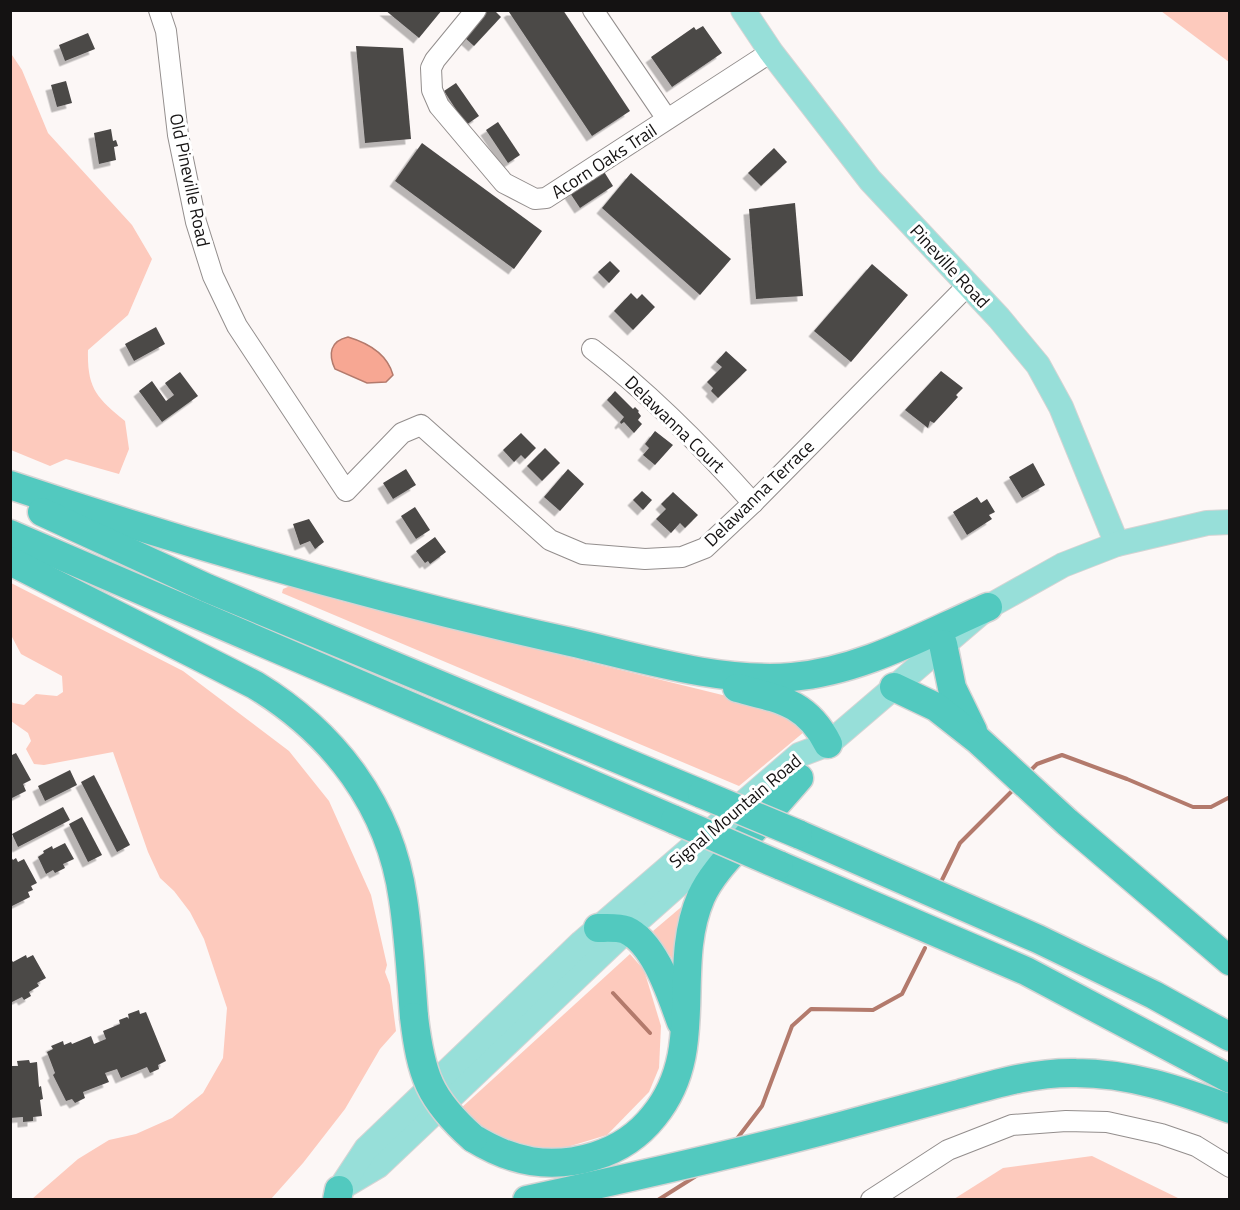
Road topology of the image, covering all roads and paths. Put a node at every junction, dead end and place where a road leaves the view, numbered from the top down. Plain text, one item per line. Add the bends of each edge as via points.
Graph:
1 (159, 10) edge
2 (476, 10) edge
3 (593, 10) edge
4 (744, 10) edge
5 (771, 52) junction
6 (667, 119) junction
7 (968, 285) junction
8 (592, 349) dead end
9 (10, 485) edge
10 (346, 491) joint
11 (10, 498) edge
12 (753, 502) junction
13 (1230, 522) edge
14 (10, 534) edge
15 (1117, 544) junction
16 (10, 561) edge
17 (988, 607) junction
18 (575, 643) junction
19 (943, 644) junction
20 (894, 687) junction
21 (978, 740) junction
22 (828, 744) junction
23 (799, 778) junction
24 (598, 928) junction
25 (627, 930) junction
26 (1230, 961) edge
27 (685, 1032) junction
28 (1230, 1037) edge
29 (1230, 1079) edge
30 (1230, 1109) edge
31 (1230, 1167) edge
32 (335, 1196) edge
33 (527, 1200) edge
34 (871, 1200) edge

1 - 10 street, Old Pineville Road via 166,31 178,135 196,222 213,276 237,326
2 - 6 street, Acorn Oaks Trail via 435,60 431,68 432,90 439,106 504,183 519,192 535,199 546,198
3 - 6 street, Acorn Oaks Trail
4 - 5 main road, Pineville Road
5 - 6 street, Acorn Oaks Trail
5 - 7 main road, Pineville Road via 870,180
7 - 12 street, Delawanna Terrace
7 - 15 main road, Pineville Road via 1038,365 1061,406
8 - 12 street, Delawanna Court via 647,393
9 - 18 highway via 310,578
10 - 12 street, Delawanna Terrace via 402,433 421,425 550,540 583,554 645,559 682,557 705,548
11 - 28 highway, bridge via 207,588 798,834 1038,939
13 - 15 main road, Signal Mountain Road via 1207,523
14 - 29 highway, bridge via 1018,968
15 - 17 main road, Signal Mountain Road via 1063,565
16 - 27 highway, bridge via 255,685 297,714 341,757 369,798 393,852 403,898 414,1017 424,1070 435,1097 450,1118 473,1138 514,1158 557,1163 603,1154 628,1142 662,1107 673,1088 684,1053
17 - 18 highway via 869,660 791,677 718,674
17 - 19 main road, Signal Mountain Road
18 - 22 highway via 783,700 804,712
19 - 20 main road, Signal Mountain Road
19 - 21 highway via 952,688
20 - 21 highway via 936,706
20 - 22 main road, Signal Mountain Road
21 - 26 highway
22 - 23 main road, Signal Mountain Road
22 - 24 main road, Signal Mountain Road via 799,755
23 - 25 main road, Signal Mountain Road
23 - 27 highway via 717,871 702,896 693,919 689,947
24 - 25 highway
24 - 32 main road, Signal Mountain Road via 366,1149
25 - 27 highway via 657,964
25 - 32 main road, Signal Mountain Road via 378,1166
30 - 33 highway via 1146,1082 1108,1075 1049,1074 1004,1082 763,1147
31 - 34 street via 1196,1146 1107,1122 1012,1125 948,1150

